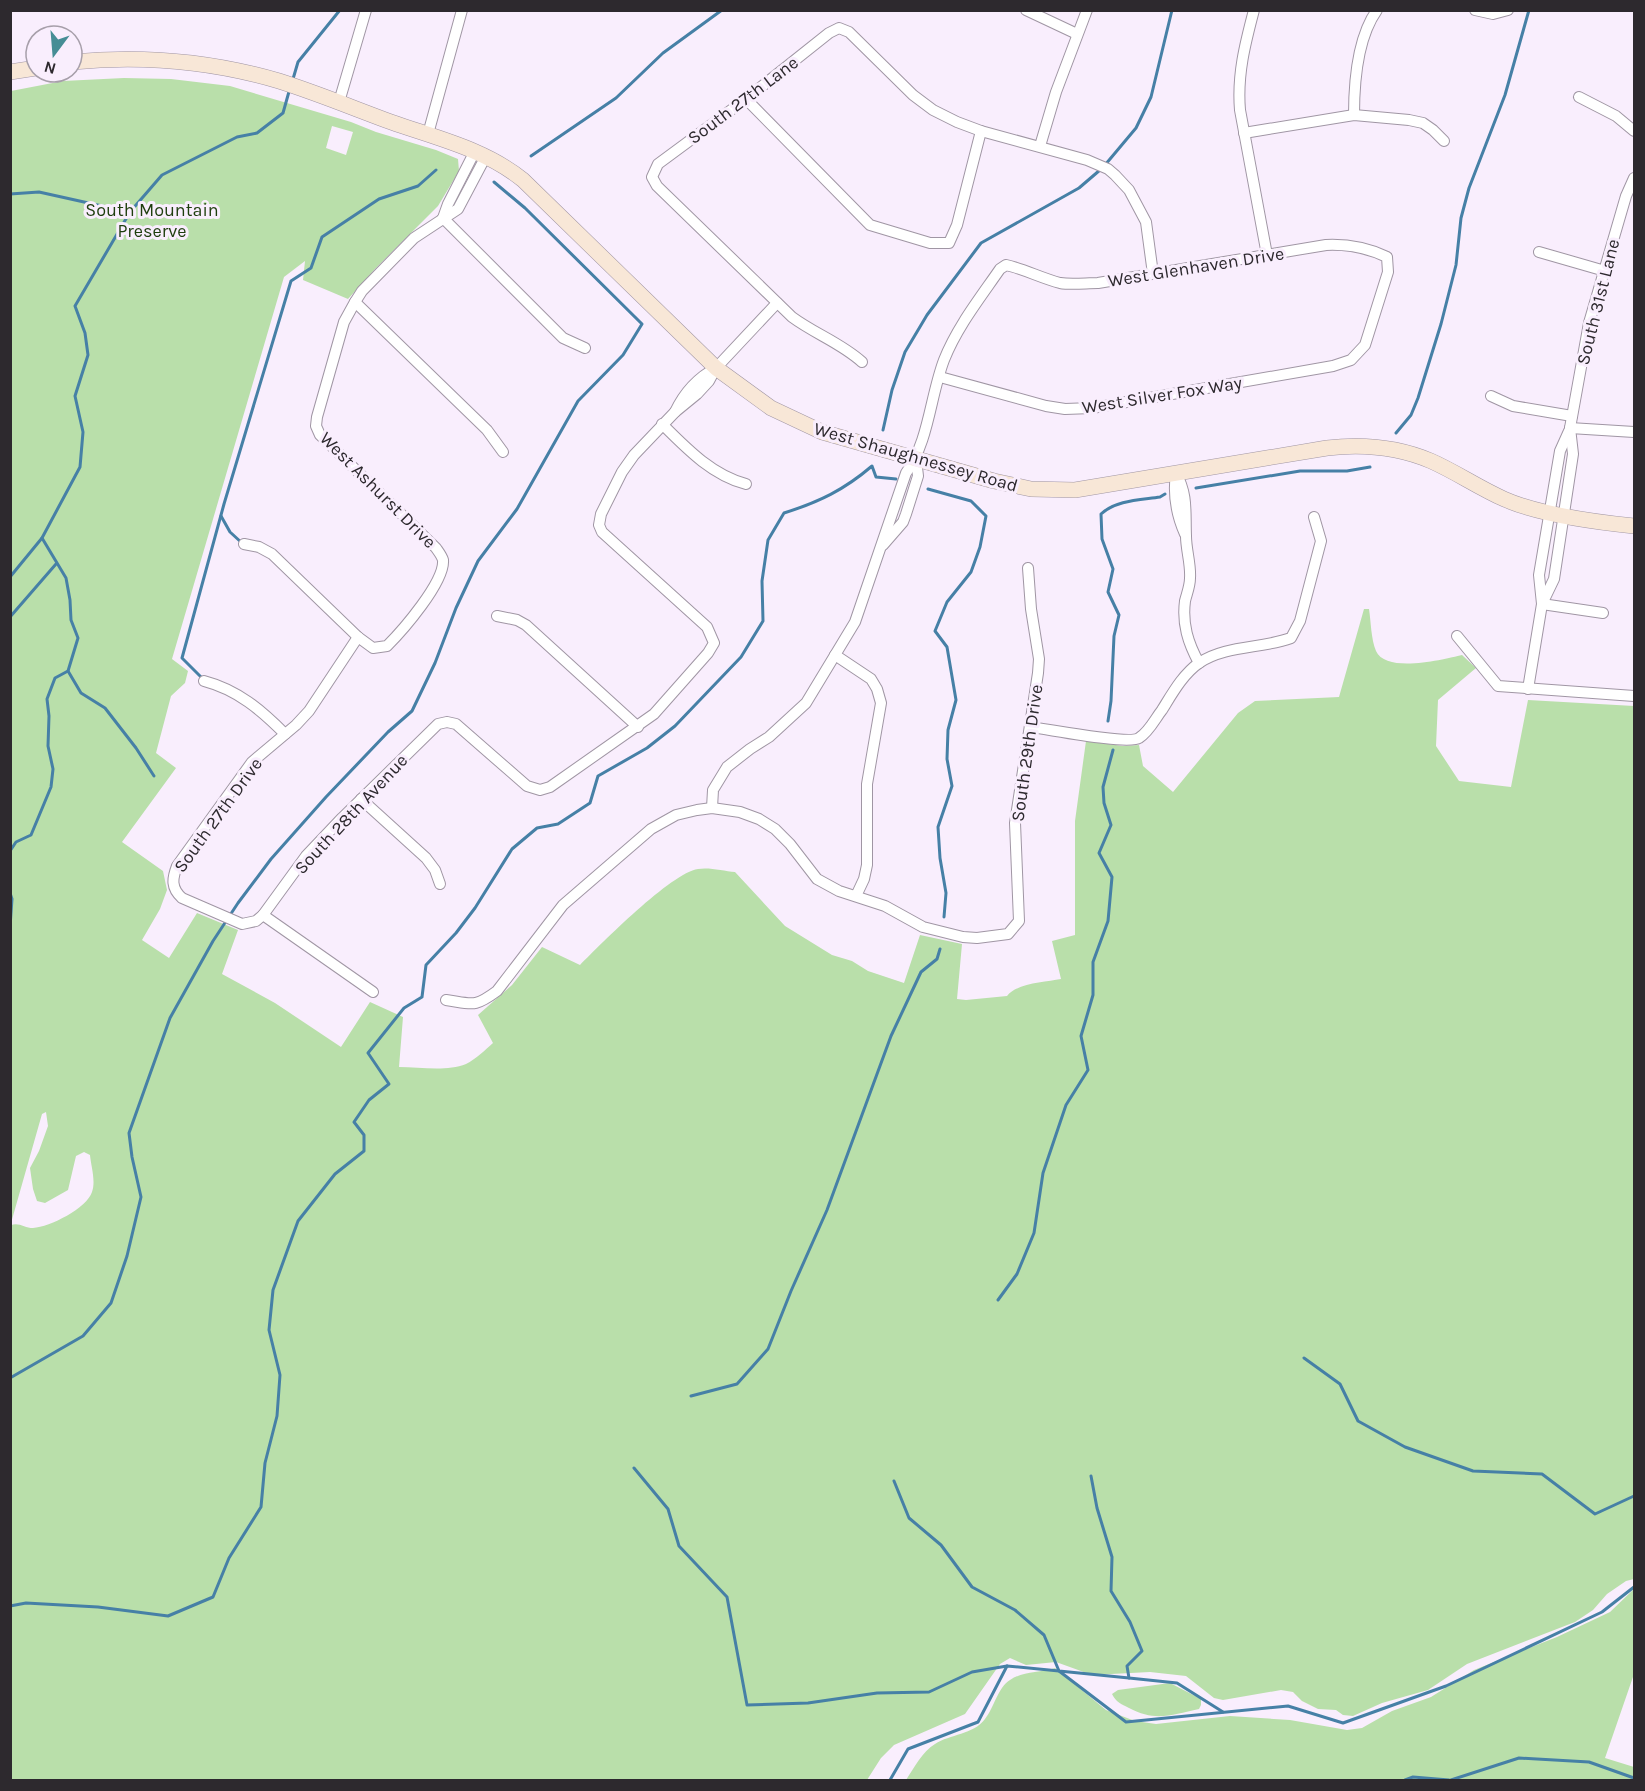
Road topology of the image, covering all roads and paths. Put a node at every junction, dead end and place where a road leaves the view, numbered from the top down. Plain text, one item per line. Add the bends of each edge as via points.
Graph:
1 (366, 10) edge
2 (462, 10) edge
3 (1026, 10) edge
4 (1087, 10) edge
5 (1254, 10) edge
6 (1377, 10) edge
7 (1475, 10) edge
8 (1508, 11) edge
9 (1077, 34) junction
10 (84, 61) edge
11 (1579, 97) dead end
12 (746, 99) junction
13 (339, 102) junction
14 (1354, 115) junction
15 (981, 131) junction
16 (1635, 131) edge
17 (1244, 133) junction
18 (428, 134) junction
19 (1444, 141) dead end
20 (1040, 146) junction
21 (481, 154) junction
22 (1635, 178) edge
23 (459, 195) junction
24 (443, 219) junction
25 (1539, 252) dead end
26 (1267, 255) junction
27 (1605, 271) junction
28 (1153, 274) junction
29 (355, 302) junction
30 (777, 303) junction
31 (585, 348) dead end
32 (1351, 360) joint
33 (862, 362) dead end
34 (716, 368) junction
35 (940, 377) junction
36 (1491, 396) dead end
37 (1572, 416) junction
38 (662, 424) junction
39 (1570, 428) junction
40 (1635, 432) edge
41 (502, 452) dead end
42 (916, 459) junction
43 (1176, 473) junction
44 (1556, 473) junction
45 (1569, 475) junction
46 (746, 484) dead end
47 (897, 500) junction
48 (909, 504) junction
49 (1556, 514) junction
50 (1314, 517) dead end
51 (1635, 526) edge
52 (244, 544) dead end
53 (881, 547) junction
54 (1542, 556) junction
55 (1556, 559) junction
56 (1028, 568) dead end
57 (1542, 604) junction
58 (1603, 613) dead end
59 (497, 616) dead end
60 (1457, 636) dead end
61 (358, 637) junction
62 (835, 655) junction
63 (1199, 663) junction
64 (204, 681) dead end
65 (1528, 689) junction
66 (1635, 696) edge
67 (638, 726) junction
68 (1030, 727) junction
69 (285, 734) junction
70 (361, 799) junction
71 (712, 808) junction
72 (440, 884) dead end
73 (856, 896) junction
74 (263, 915) junction
75 (373, 992) dead end
76 (446, 1000) dead end

1 - 13 street
2 - 18 street
3 - 9 street
4 - 9 street
5 - 17 street via 1239,77
6 - 14 street via 1357,67
7 - 8 street via 1493,14
9 - 20 street
10 - 13 street, West Shaughnessey Road via 140,58 178,61 254,75
11 - 16 street
12 - 15 street, South 27th Lane via 839,27 849,32 912,95 949,118
12 - 15 street via 870,225 930,243 949,243
12 - 30 street, South 27th Lane via 658,164 652,177
13 - 18 street, West Shaughnessey Road
14 - 17 street
14 - 19 street via 1423,123
15 - 20 street
17 - 26 street
18 - 21 street, West Shaughnessey Road
20 - 28 street via 1108,169 1130,190 1146,222
21 - 23 street
21 - 34 street, West Shaughnessey Road via 523,180
22 - 27 street, South 31st Lane via 1626,196
23 - 24 street via 448,204
23 - 24 street via 458,209
24 - 29 street via 414,238
24 - 31 street via 563,338
25 - 27 street
26 - 28 street, West Glenhaven Drive
26 - 32 street, West Glenhaven Drive via 1346,244 1387,257 1388,272 1365,345
27 - 37 street, South 31st Lane via 1589,323
28 - 35 street, West Glenhaven Drive via 1098,283 1063,283 1006,265 959,328
29 - 41 street via 487,430
29 - 61 street, West Ashurst Drive via 344,322 316,426 320,435 443,559 429,593 409,624 387,646 374,648
30 - 33 street via 806,328
30 - 34 street
32 - 35 street, West Silver Fox Way via 1112,405 1065,410
34 - 38 street via 709,381
34 - 42 street, West Shaughnessey Road via 771,408 809,427
35 - 42 street
36 - 37 street via 1513,406
37 - 39 street, South 31st Lane
38 - 46 street via 713,470
38 - 67 street via 628,463 599,525 602,532 707,627 714,643 662,706
39 - 40 street
39 - 44 street, South 31st Lane
39 - 45 street, South 31st Lane via 1573,454
42 - 43 street, West Shaughnessey Road via 1013,486 1051,490 1076,490
42 - 47 street via 906,473
42 - 48 street via 918,476
43 - 49 street, West Shaughnessey Road via 1333,447 1378,448 1429,460 1504,499
43 - 63 street via 1177,511 1186,537 1191,581 1185,601 1185,628
44 - 45 street
44 - 49 street, South 31st Lane
45 - 49 street, South 31st Lane
47 - 48 street
47 - 53 street
48 - 53 street via 903,522
49 - 51 street, West Shaughnessey Road
49 - 54 street, South 31st Lane
49 - 55 street, South 31st Lane
50 - 63 street via 1322,541 1300,621 1291,638 1238,648
52 - 61 street via 272,554
53 - 62 street via 855,622
54 - 55 street
54 - 57 street, South 31st Lane
55 - 57 street, South 31st Lane via 1554,579
56 - 68 street, South 29th Drive via 1039,659
57 - 58 street
57 - 65 street, South 31st Lane
59 - 67 street via 526,625
60 - 65 street via 1498,686
61 - 69 street, South 27th Drive via 309,711
62 - 71 street via 806,703 728,767 713,790
62 - 73 street via 871,679 881,703 867,784 867,865
63 - 68 street via 1138,740
64 - 69 street via 237,693
65 - 66 street
67 - 70 street, South 28th Avenue via 540,790 527,786 456,724 438,724
68 - 73 street, South 29th Drive via 1015,823 1019,921 1008,934 976,938 935,930
69 - 74 street, South 27th Drive via 252,762 173,875 173,885 182,898 242,924
70 - 72 street via 426,858
70 - 74 street, South 28th Avenue via 306,856
71 - 73 street via 759,819 790,844 817,879
71 - 76 street via 676,815 651,829 563,905 487,998 475,1004
74 - 75 street

